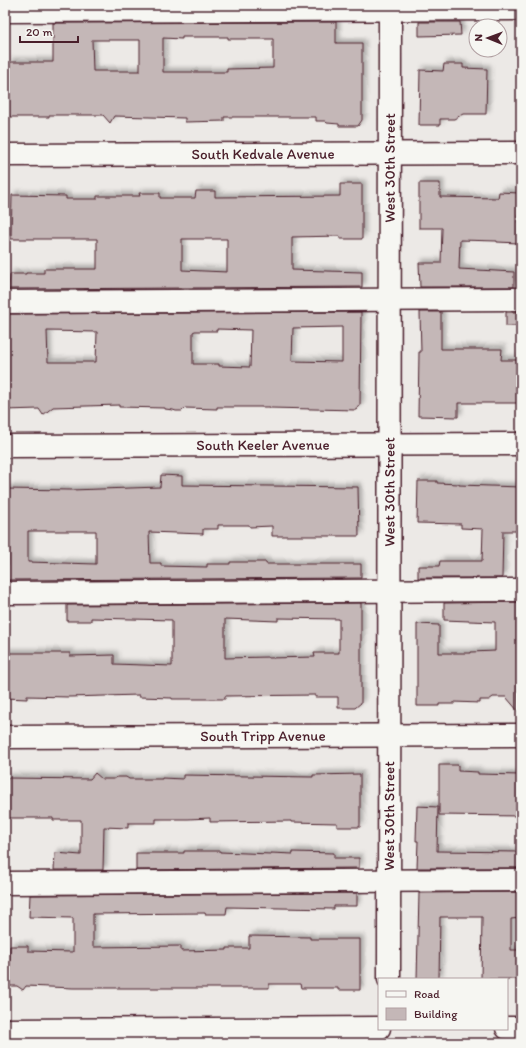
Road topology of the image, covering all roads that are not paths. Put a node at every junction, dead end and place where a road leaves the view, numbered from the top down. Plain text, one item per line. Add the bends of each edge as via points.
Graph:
1 (390, 7) edge
2 (521, 9) edge
3 (5, 11) edge
4 (390, 152) junction
5 (521, 153) edge
6 (5, 155) edge
7 (521, 299) edge
8 (390, 300) junction
9 (5, 302) edge
10 (390, 444) junction
11 (521, 444) edge
12 (5, 446) edge
13 (521, 590) edge
14 (390, 591) junction
15 (5, 593) edge
16 (389, 735) junction
17 (521, 735) edge
18 (5, 737) edge
19 (521, 880) edge
20 (389, 881) junction
21 (5, 883) edge
22 (389, 978) edge
23 (378, 1028) edge
24 (508, 1028) edge
25 (521, 1028) edge
26 (5, 1030) edge
27 (389, 1030) edge
28 (389, 1043) edge

1 - 2 street
1 - 3 street
1 - 4 street, West 30th Street
4 - 5 street, South Kedvale Avenue
4 - 6 street, South Kedvale Avenue
4 - 8 street, West 30th Street
7 - 8 street
8 - 9 street
8 - 10 street, West 30th Street
10 - 11 street, South Keeler Avenue
10 - 12 street, South Keeler Avenue
10 - 14 street, West 30th Street
13 - 14 street
14 - 15 street
14 - 16 street, West 30th Street
16 - 17 street, South Tripp Avenue
16 - 18 street, South Tripp Avenue
16 - 20 street, West 30th Street
19 - 20 street
20 - 21 street
20 - 22 street, West 30th Street
23 - 26 street
24 - 25 street
27 - 28 street

